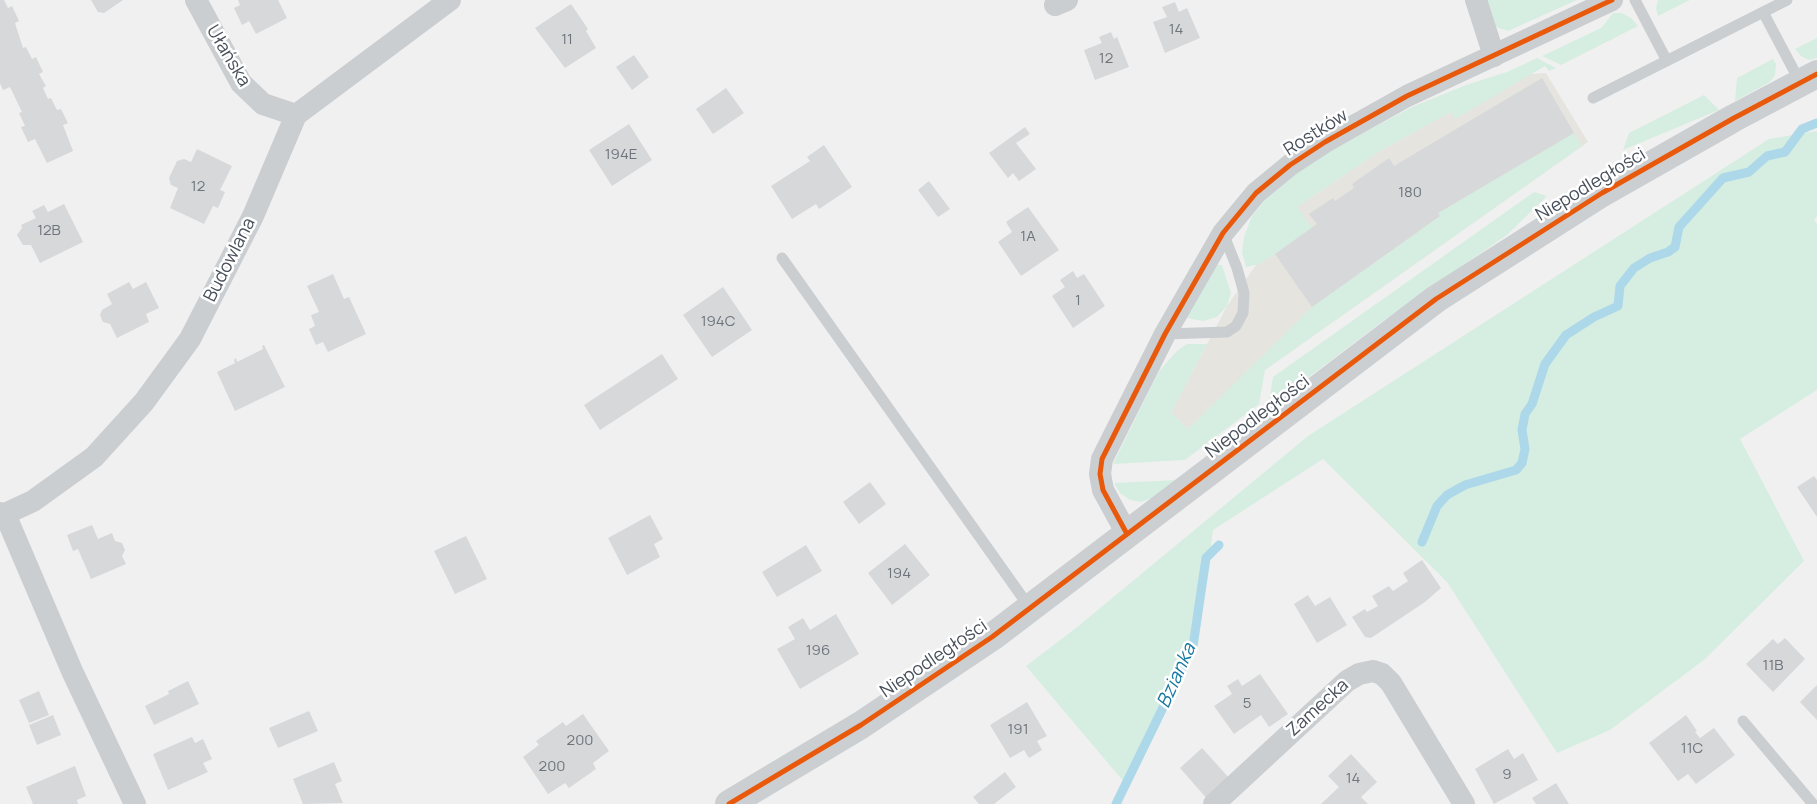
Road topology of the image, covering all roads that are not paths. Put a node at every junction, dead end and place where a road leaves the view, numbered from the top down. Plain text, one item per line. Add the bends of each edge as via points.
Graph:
1 (196, 0) edge
2 (450, 0) edge
3 (1476, 0) edge
4 (1612, 0) edge
5 (1636, 0) edge
6 (1787, 0) edge
7 (1763, 12) junction
8 (1494, 56) junction
9 (1667, 61) junction
10 (1809, 78) edge
11 (1593, 98) dead end
12 (296, 115) junction
13 (1223, 232) junction
14 (782, 258) dead end
15 (1165, 334) junction
16 (3, 514) edge
17 (1128, 534) junction
18 (1030, 608) junction
19 (1743, 721) dead end
20 (135, 804) edge
21 (730, 804) edge
22 (1214, 804) edge
23 (1464, 804) edge
24 (1813, 804) edge

1 - 12 street, Ułańska via 241,84 263,104
2 - 12 street
3 - 8 street
4 - 8 street, Rostków
5 - 9 lane
6 - 7 lane
7 - 9 lane
7 - 10 lane
8 - 13 street, Rostków via 1407,96 1325,142 1256,193
9 - 11 lane
10 - 17 street, Niepodległości via 1602,193 1436,299
12 - 16 street, Budowlana via 253,216 190,339 144,402 94,457 34,501
13 - 15 street, Rostków
13 - 15 lane via 1244,293 1243,313 1236,326 1227,332
14 - 18 lane
15 - 17 street, Rostków via 1102,459 1103,490
16 - 20 street
17 - 18 street, Niepodległości
18 - 21 street, Niepodległości via 869,720
19 - 24 lane
22 - 23 street, Zamecka via 1347,681 1372,670 1391,683

